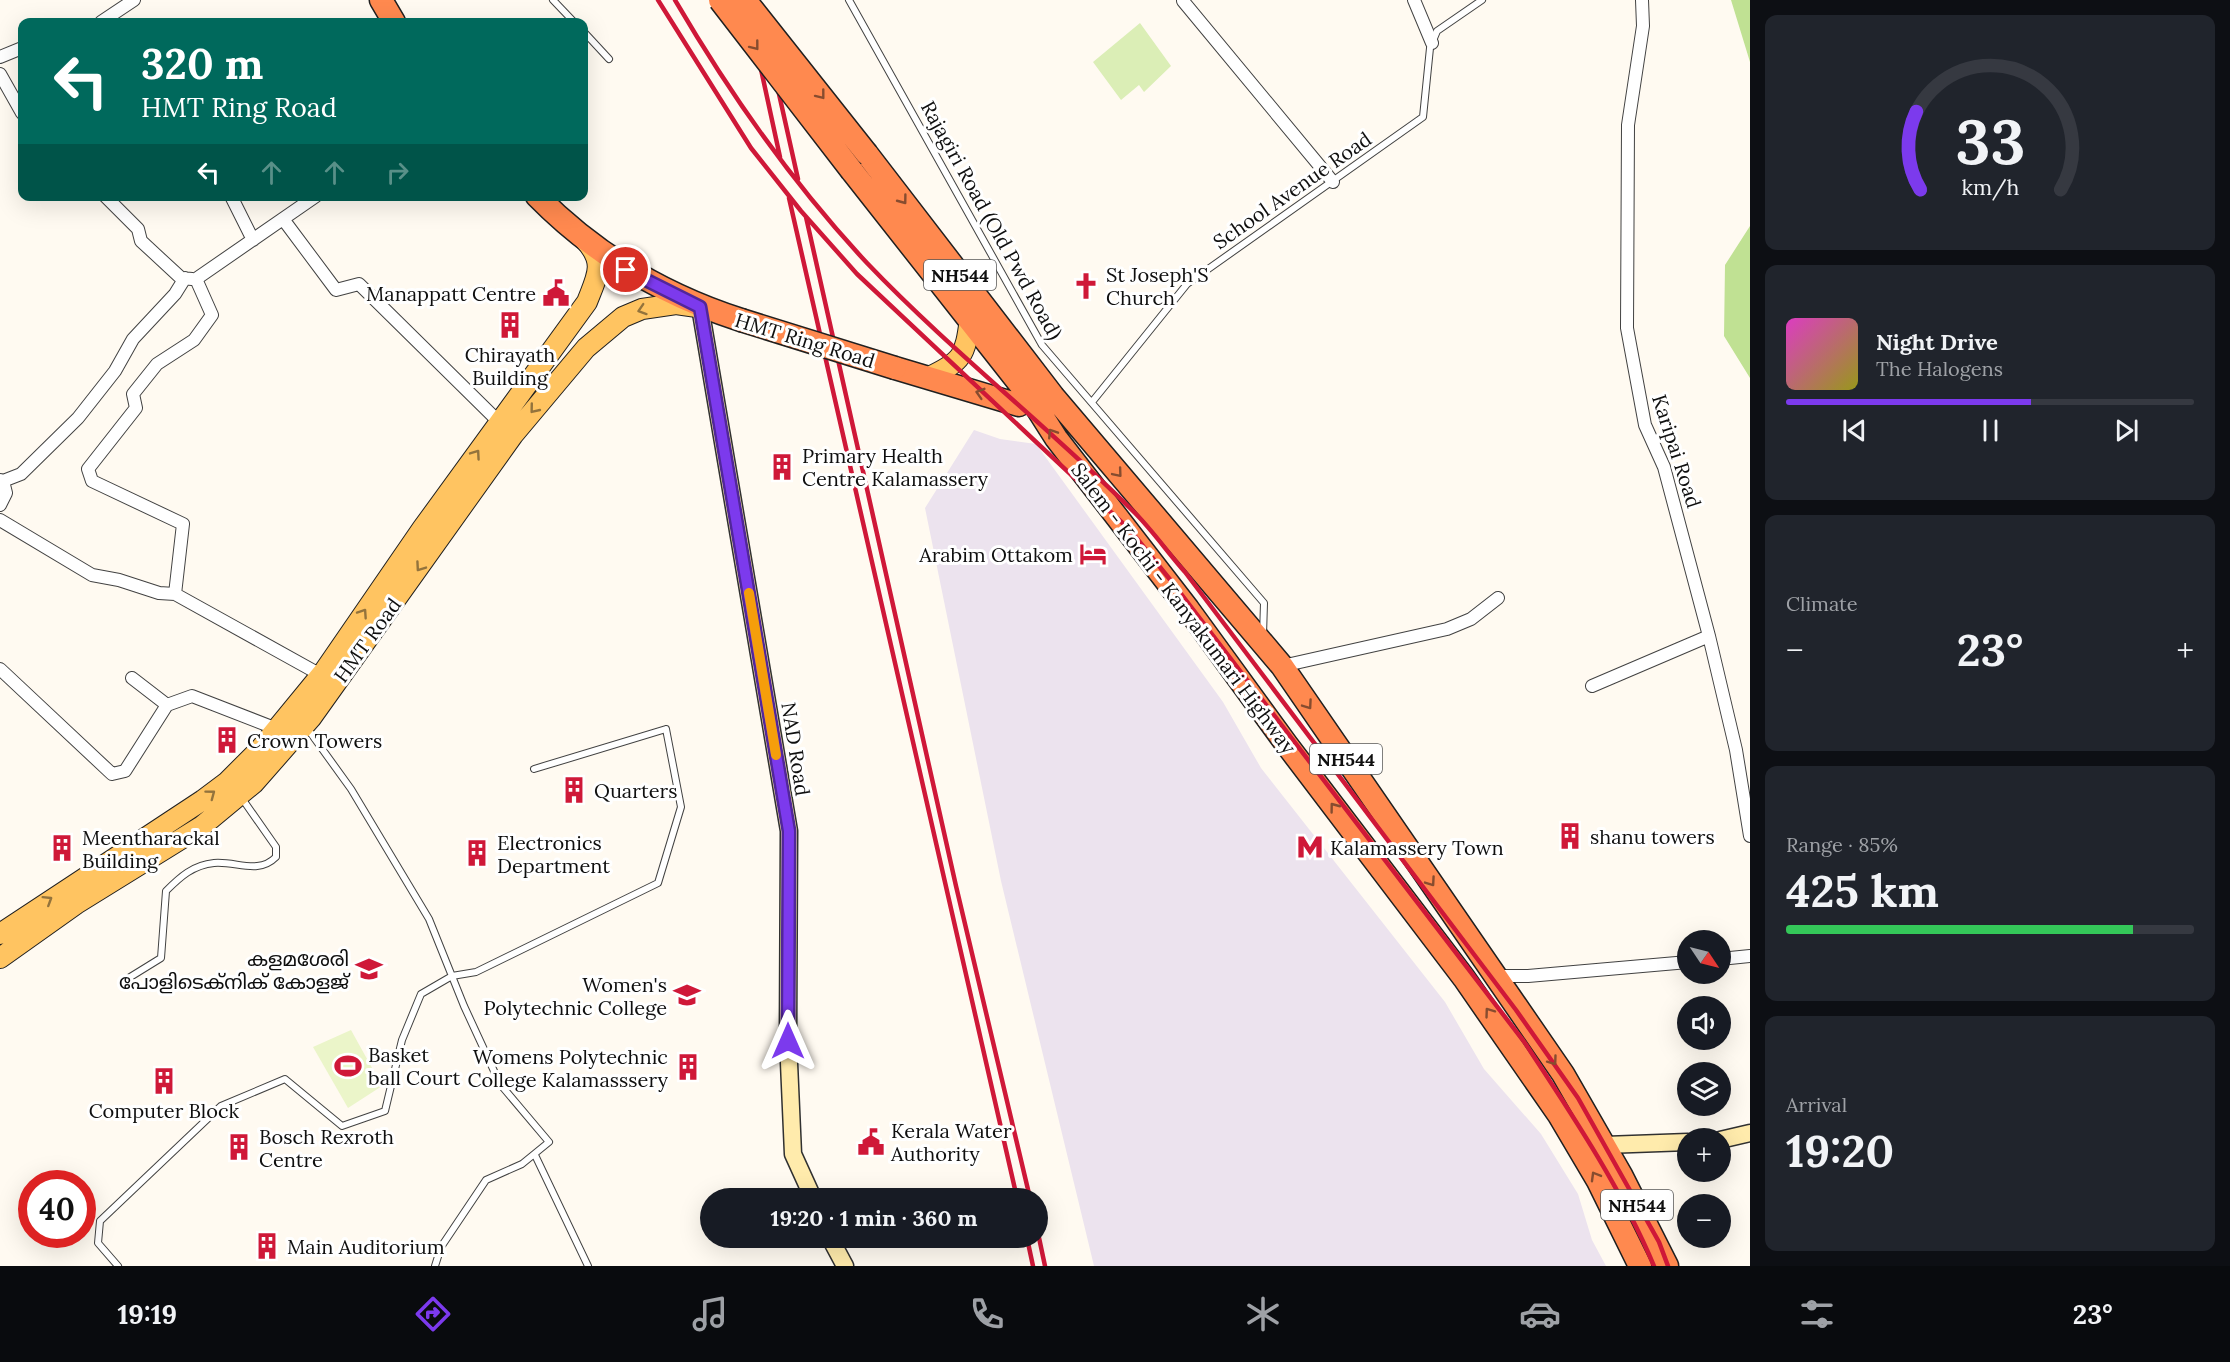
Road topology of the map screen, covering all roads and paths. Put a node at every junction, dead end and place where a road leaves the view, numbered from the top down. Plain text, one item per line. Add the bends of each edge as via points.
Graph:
1 (134, 0) edge
2 (381, 0) edge
3 (553, 0) edge
4 (720, 0) edge
5 (745, 0) edge
6 (849, 0) edge
7 (1414, 0) edge
8 (1482, 0) edge
9 (1642, 0) edge
10 (1183, 1) edge
11 (107, 18) edge
12 (392, 18) edge
13 (570, 18) edge
14 (588, 36) edge
15 (1432, 43) junction
16 (18, 50) edge
17 (0, 57) edge
18 (609, 59) dead end
19 (0, 74) edge
20 (18, 106) edge
21 (1333, 182) junction
22 (110, 201) edge
23 (234, 201) edge
24 (309, 201) edge
25 (543, 201) edge
26 (283, 219) junction
27 (579, 234) junction
28 (253, 240) junction
29 (191, 278) junction
30 (700, 307) junction
31 (970, 319) junction
32 (1000, 357) junction
33 (1024, 358) junction
34 (929, 377) junction
35 (1030, 397) junction
36 (1092, 402) junction
37 (499, 422) junction
38 (2, 481) edge
39 (0, 505) edge
40 (0, 520) edge
41 (175, 594) junction
42 (1498, 598) dead end
43 (1709, 636) junction
44 (1263, 643) junction
45 (1282, 666) junction
46 (0, 669) edge
47 (321, 675) junction
48 (132, 678) dead end
49 (1592, 687) dead end
50 (167, 705) junction
51 (305, 725) junction
52 (277, 729) junction
53 (534, 769) dead end
54 (240, 796) junction
55 (1750, 836) edge
56 (0, 934) edge
57 (1750, 956) edge
58 (0, 958) edge
59 (1731, 958) edge
60 (1677, 963) edge
61 (452, 976) junction
62 (1496, 976) junction
63 (128, 979) dead end
64 (1750, 1133) edge
65 (1731, 1137) edge
66 (1677, 1142) edge
67 (1605, 1145) junction
68 (535, 1155) junction
69 (808, 1188) edge
70 (835, 1248) edge
71 (118, 1266) edge
72 (435, 1266) edge
73 (588, 1266) edge
74 (845, 1266) edge
75 (1640, 1266) edge
76 (1667, 1266) edge

1 - 11 street
2 - 12 highway
3 - 13 lane
4 -> 31 highway, Salem - Kochi - Kanyakumari Highway / NH544, bridge
5 -> 33 highway, Salem - Kochi - Kanyakumari Highway / NH544, bridge
6 - 36 lane, Rajagiri Road (Old Pwd Road) via 1042,345
7 - 15 street
8 - 15 lane via 1437,31
9 - 43 street, Karipai Road via 1643,26 1628,124 1627,328 1645,425 1664,467
10 - 21 street
14 - 18 lane
15 - 21 lane, School Avenue Road via 1423,117
16 - 17 street
19 - 20 street
21 - 36 lane, School Avenue Road via 1187,284
22 - 29 street via 138,229 141,241 181,278
23 - 28 street
24 - 26 street
25 - 27 highway, HMT Ring Road
26 - 28 street
26 - 37 street via 336,290 358,284
27 - 30 highway, HMT Ring Road via 626,270
27 - 37 main road, HMT Road via 598,260 598,272 587,302
28 - 29 street
29 - 38 street via 133,339 116,371 78,418 21,474
29 - 41 street via 212,315 194,340 157,364 133,394 136,408 88,469 92,481 183,524
30 - 34 highway, HMT Ring Road, bridge
30 -> 51 main road, HMT Road via 676,304 642,309 623,317 586,348 513,435
30 - 69 street, NAD Road via 789,831 788,1041 793,1154
31 - 32 highway, Salem - Kochi - Kanyakumari Highway / NH544
31 - 34 main road via 963,355 955,364
32 - 33 highway
32 - 35 highway, Salem - Kochi - Kanyakumari Highway / NH544
33 -> 44 highway, Salem - Kochi - Kanyakumari Highway / NH544
35 -> 34 highway, HMT Ring Road via 1019,405
75 -> 35 highway, Salem - Kochi - Kanyakumari Highway / NH544 via 1598,1181 1508,1038 1056,438
36 - 44 lane, Rajagiri Road (Old Pwd Road) via 1264,603
47 -> 37 main road, HMT Road
38 - 39 street via 6,493
40 - 41 street via 92,575
41 - 47 street
42 - 45 street via 1471,619 1447,629
43 - 49 street
43 - 55 street, Karipai Road via 1736,750
44 - 45 highway, Salem - Kochi - Kanyakumari Highway / NH544
45 -> 62 highway, Salem - Kochi - Kanyakumari Highway / NH544
46 - 50 street via 112,774 126,771
47 - 52 main road, HMT Road
48 - 50 street
50 - 52 street via 192,696
51 - 54 main road, HMT Road
51 - 61 lane via 351,789 429,919
56 -> 52 main road, HMT Road via 203,800 227,782
53 - 61 lane via 666,729 681,807 658,883 476,972
54 - 58 main road, HMT Road via 202,826 76,904
54 - 63 lane via 276,847 276,857 268,866 214,863 182,875 166,891 161,958
57 - 59 street
60 - 62 street
61 - 68 lane via 500,1084 549,1142
61 - 71 lane via 421,994 402,1040 385,1111 342,1126 285,1079 221,1106 100,1221 98,1243
62 -> 67 highway, Salem - Kochi - Kanyakumari Highway / NH544 via 1563,1074
64 - 65 street
66 - 67 street
67 - 76 highway, Salem - Kochi - Kanyakumari Highway / NH544
68 - 72 lane via 486,1180 441,1248
68 - 73 lane
70 - 74 street

